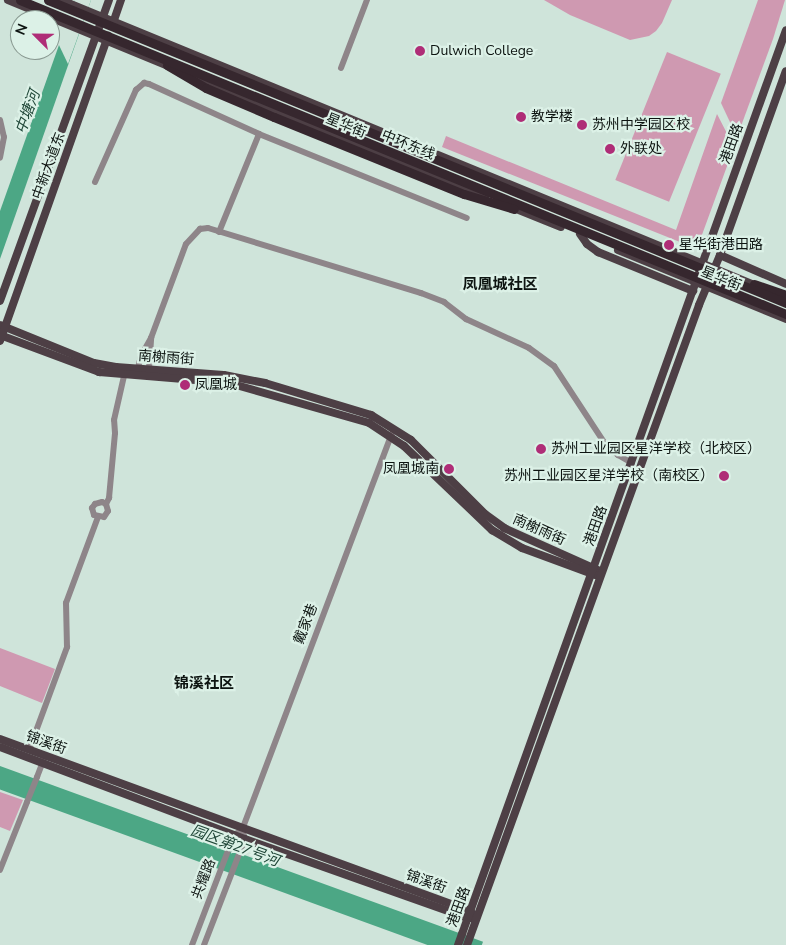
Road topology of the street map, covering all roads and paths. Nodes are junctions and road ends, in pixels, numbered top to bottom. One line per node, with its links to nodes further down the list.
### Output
1 (8, 0): 11 (main road, 星华街)
2 (20, 0): 21 (highway, 中环东线, bridge)
3 (48, 0): 35 (highway, 中环东线, bridge)
4 (61, 0): 8 (main road, 星华街)
5 (108, 0): 8 (main road, 中新大道东)
6 (121, 0): 9 (main road, 中新大道东)
7 (367, 0): 14 (street)
8 (102, 17): 9 (main road, 星华街); 11 (main road, 中新大道东)
9 (113, 21): 12 (main road, 中新大道东); 25 (main road, 星华街)
10 (786, 30): 25 (main road, 港田路)
11 (96, 36): 12 (main road, 星华街); 34 (main road, 中新大道东)
12 (106, 40): 13 (main road, 星华街); 38 (main road, 中新大道东)
13 (167, 65): 21 (highway, bridge); 23 (main road, 星华街)
14 (341, 68)
15 (786, 71): 24 (main road, 港田路)
16 (0, 120): 18 (street)
17 (259, 134): 19 (street); 20 (street); 22 (street)
18 (0, 158)
19 (95, 182)
20 (467, 218)
21 (561, 222): 33 (highway, 中环东线, bridge)
22 (219, 232): 40 (street); 46 (street)
23 (580, 234): 27 (main road, 星华街); 31 (main road)
24 (720, 255): 26 (main road, 港田路); 29 (main road)
25 (703, 263): 26 (main road, 星华街); 27 (main road, 港田路)
26 (714, 268): 28 (main road, 星华街); 30 (main road, 港田路)
27 (696, 282): 30 (main road, 星华街); 31 (main road, 港田路)
28 (754, 284): 32 (highway)
29 (786, 284)
30 (707, 286): 37 (main road, 星华街); 50 (main road, 港田路)
31 (693, 291): 46 (main road, 港田路)
32 (786, 296)
33 (749, 298): 36 (highway, 中环东线, bridge); 37 (highway, bridge)
34 (0, 301)
35 (786, 303)
36 (786, 314)
37 (786, 319)
38 (2, 326): 39 (main road, 中新大道东); 41 (main road, 南榭雨街)
39 (1, 337): 43 (main road, 南榭雨街)
40 (151, 338): 41 (street); 42 (street)
41 (138, 368): 42 (main road, 南榭雨街)
42 (149, 369): 44 (main road, 南榭雨街)
43 (124, 376): 45 (main road, 南榭雨街); 47 (street)
44 (394, 427): 45 (street, 戴家巷); 49 (main road, 南榭雨街)
45 (390, 436): 49 (main road, 南榭雨街); 55 (street, 戴家巷)
46 (632, 463): 49 (main road, 港田路)
47 (106, 504): 48 (street); 48 (street)
48 (98, 517): 53 (street)
49 (593, 571): 50 (main road, 南榭雨街); 59 (main road, 港田路)
50 (602, 575): 60 (main road, 港田路)
51 (0, 739): 53 (main road, 锦溪街)
52 (0, 747): 54 (main road, 锦溪街)
53 (28, 750): 54 (main road, 锦溪街)
54 (44, 760): 55 (main road, 锦溪街); 56 (main road, 锦溪街); 58 (street, bridge)
55 (242, 830): 56 (street); 57 (street); 59 (main road, 锦溪街)
56 (234, 835): 57 (main road, 锦溪街); 61 (street, 共耀路)
57 (245, 839): 59 (main road, 锦溪街); 62 (street, 共耀路)
58 (0, 870)
59 (469, 915): 60 (main road, 锦溪街); 63 (main road, 港田路, bridge)
60 (477, 918): 64 (main road, 港田路)
61 (192, 945)
62 (204, 945)
63 (458, 945)
64 (468, 945)

